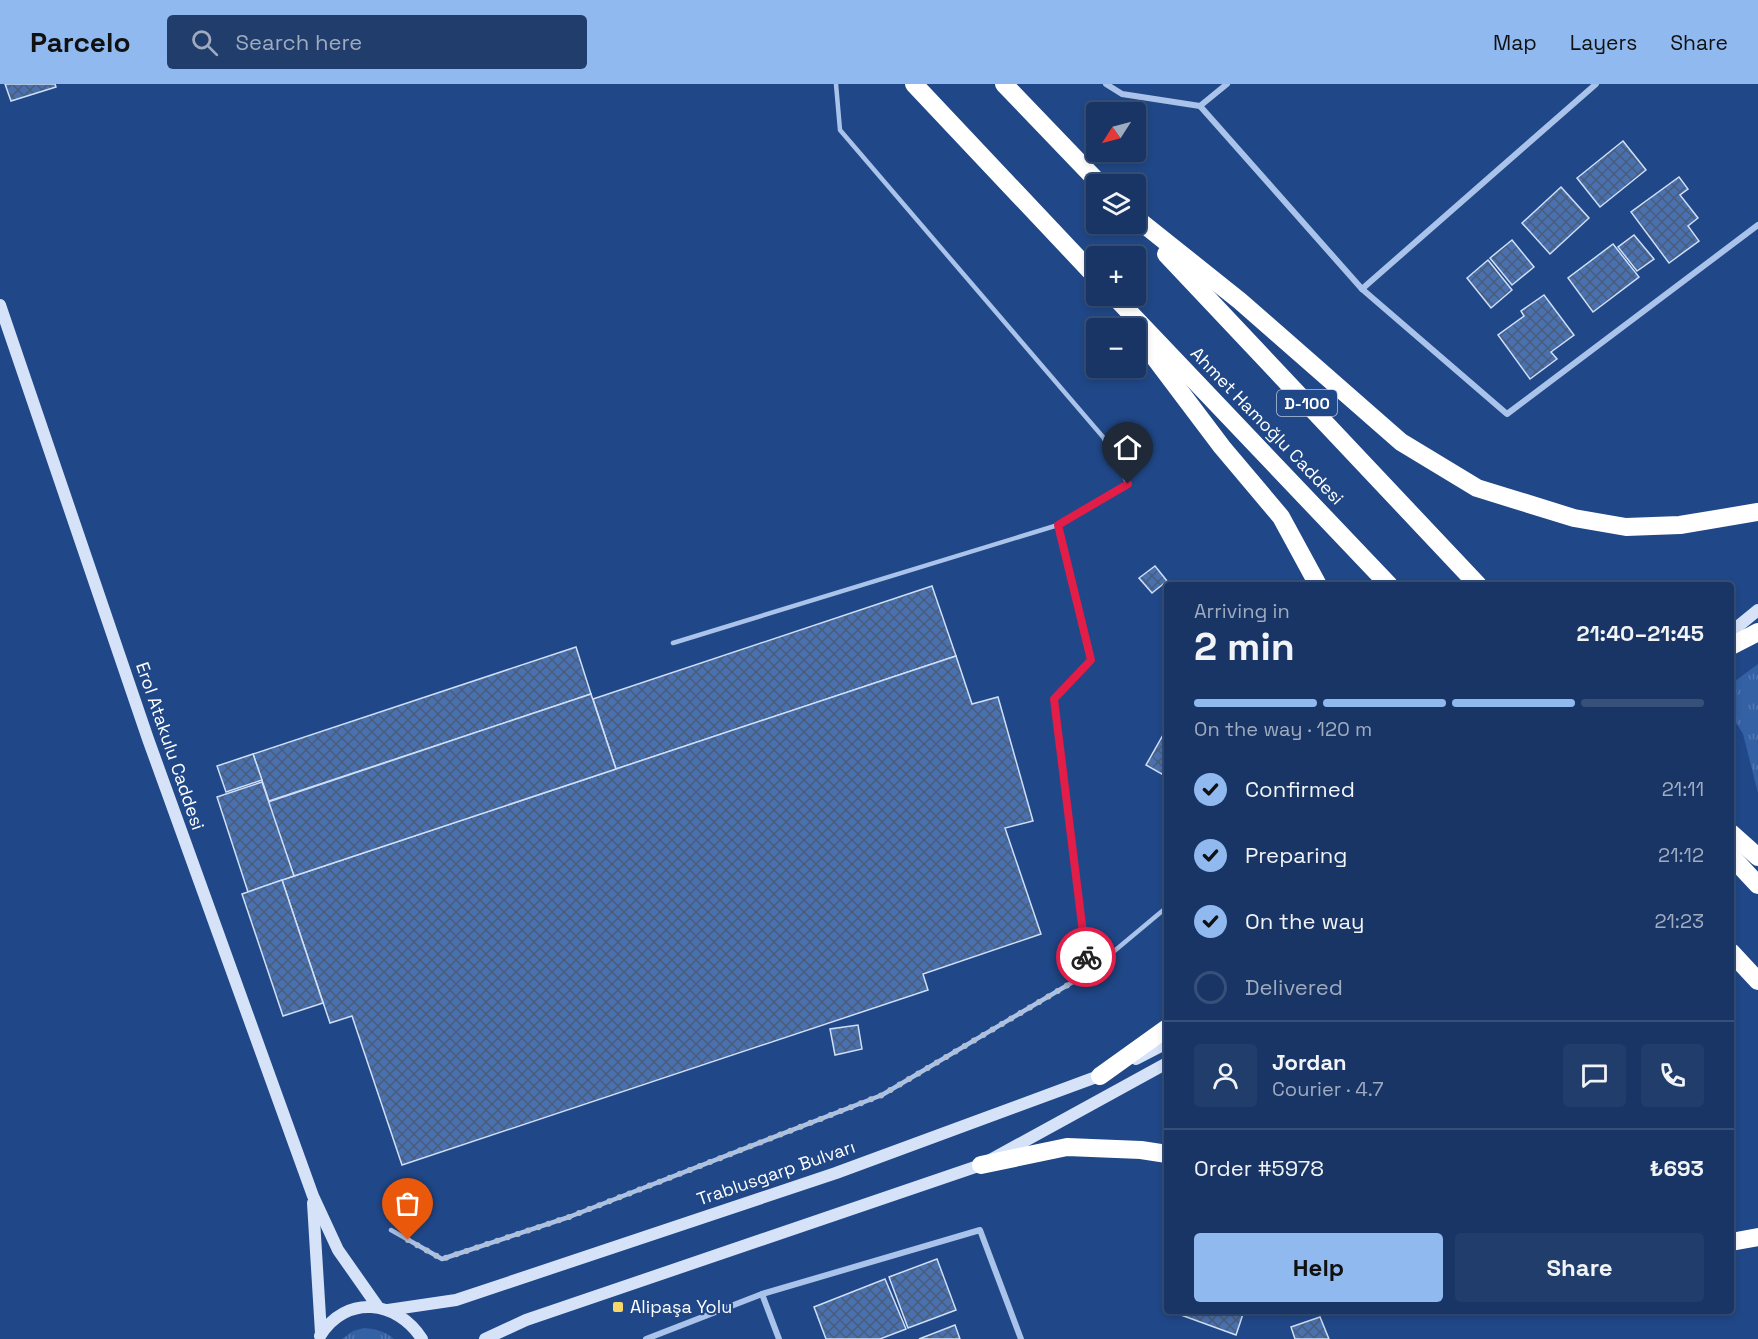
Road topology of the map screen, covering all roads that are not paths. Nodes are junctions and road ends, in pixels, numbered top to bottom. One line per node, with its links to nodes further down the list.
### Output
1 (836, 84): 20 (lane)
2 (914, 84): 12 (highway)
3 (1004, 84): 8 (highway)
4 (1106, 84): 7 (street)
5 (1227, 84): 7 (street)
6 (1596, 84): 13 (street)
7 (1200, 106): 13 (street)
8 (1090, 174)
9 (1758, 225): 13 (street)
10 (1146, 228): 19 (highway)
11 (1146, 231): 23 (highway, D-100)
12 (1086, 266)
13 (1362, 289)
14 (0, 305): 43 (main road, Erol Atakulu Caddesi)
15 (1115, 306): 17 (highway)
16 (1124, 306): 22 (highway, Ahmet Hamoğlu Caddesi)
17 (1124, 318)
18 (1146, 346): 21 (highway)
19 (1758, 512)
20 (1058, 525): 27 (lane); 35 (lane)
21 (1316, 582)
22 (1386, 582)
23 (1475, 582)
24 (1758, 610): 25 (main road)
25 (1734, 630)
26 (1758, 632): 28 (highway)
27 (673, 643)
28 (1734, 644)
29 (1734, 836): 30 (highway)
30 (1758, 857)
31 (1734, 859): 32 (highway)
32 (1758, 885)
33 (1164, 910): 35 (lane)
34 (1734, 954): 36 (highway)
35 (1088, 973): 44 (lane)
36 (1758, 981)
37 (1164, 1030): 40 (highway)
38 (1164, 1044): 40 (main road, Trablusgarp Bulvarı)
39 (1164, 1065): 42 (main road)
40 (1100, 1076): 48 (main road, Trablusgarp Bulvarı)
41 (1164, 1154): 42 (highway)
42 (981, 1166): 51 (main road)
43 (313, 1196): 48 (main road); 49 (main road)
44 (391, 1230)
45 (1758, 1237): 46 (highway)
46 (1734, 1241)
47 (762, 1294): 52 (street); 53 (street); 54 (street)
48 (383, 1309): 49 (main road, Trablusgarp Bulvarı); 50 (main road)
49 (320, 1336)
50 (422, 1339)
51 (485, 1339)
52 (646, 1339)
53 (779, 1339)
54 (1021, 1339)

